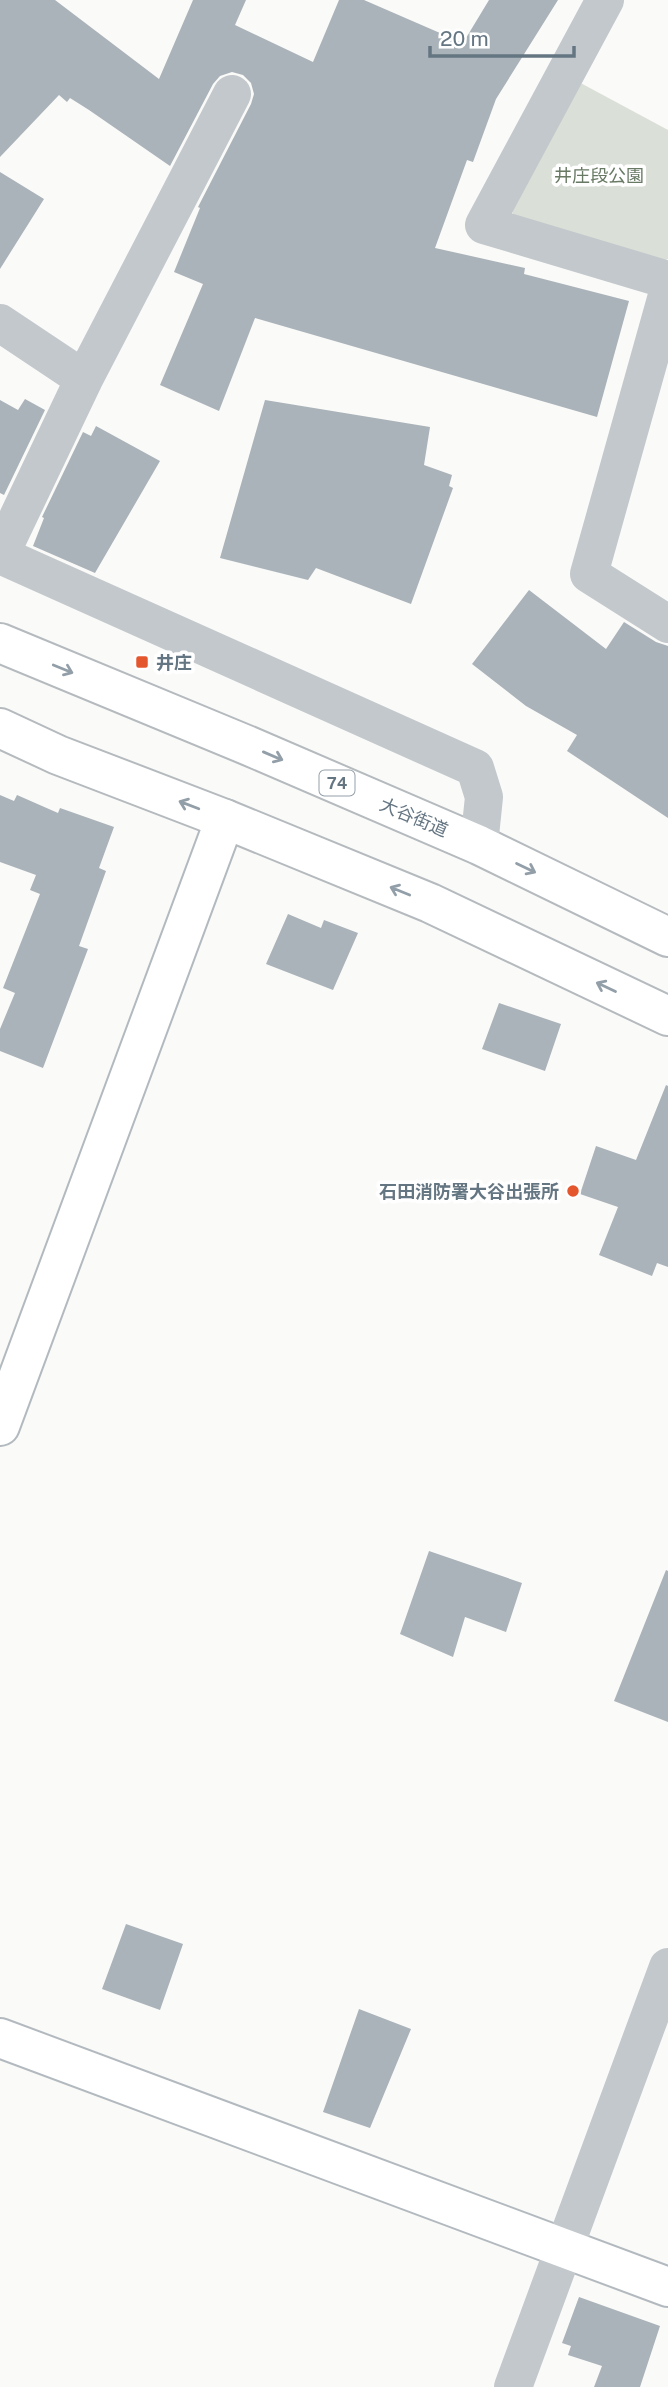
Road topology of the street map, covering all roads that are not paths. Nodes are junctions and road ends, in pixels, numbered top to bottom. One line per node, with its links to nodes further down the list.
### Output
1 (605, 0): 3 (street)
2 (232, 94): 6 (street)
3 (668, 280)
4 (668, 292): 8 (street)
5 (0, 323): 6 (street)
6 (84, 379): 7 (street)
7 (0, 555): 12 (street)
8 (668, 624)
9 (0, 643): 12 (main road, 大谷街道 / 74, one-way to 12)
10 (0, 728): 11 (main road, one-way to 10)
11 (225, 819): 14 (main road, one-way to 11); 15 (main road)
12 (479, 845): 13 (main road, 大谷街道 / 74, one-way to 13)
13 (668, 937)
14 (668, 1016)
15 (0, 1426)
16 (668, 1967): 18 (street)
17 (0, 2038): 18 (main road)
18 (565, 2248): 19 (main road); 20 (street)
19 (668, 2287)
20 (513, 2387)

